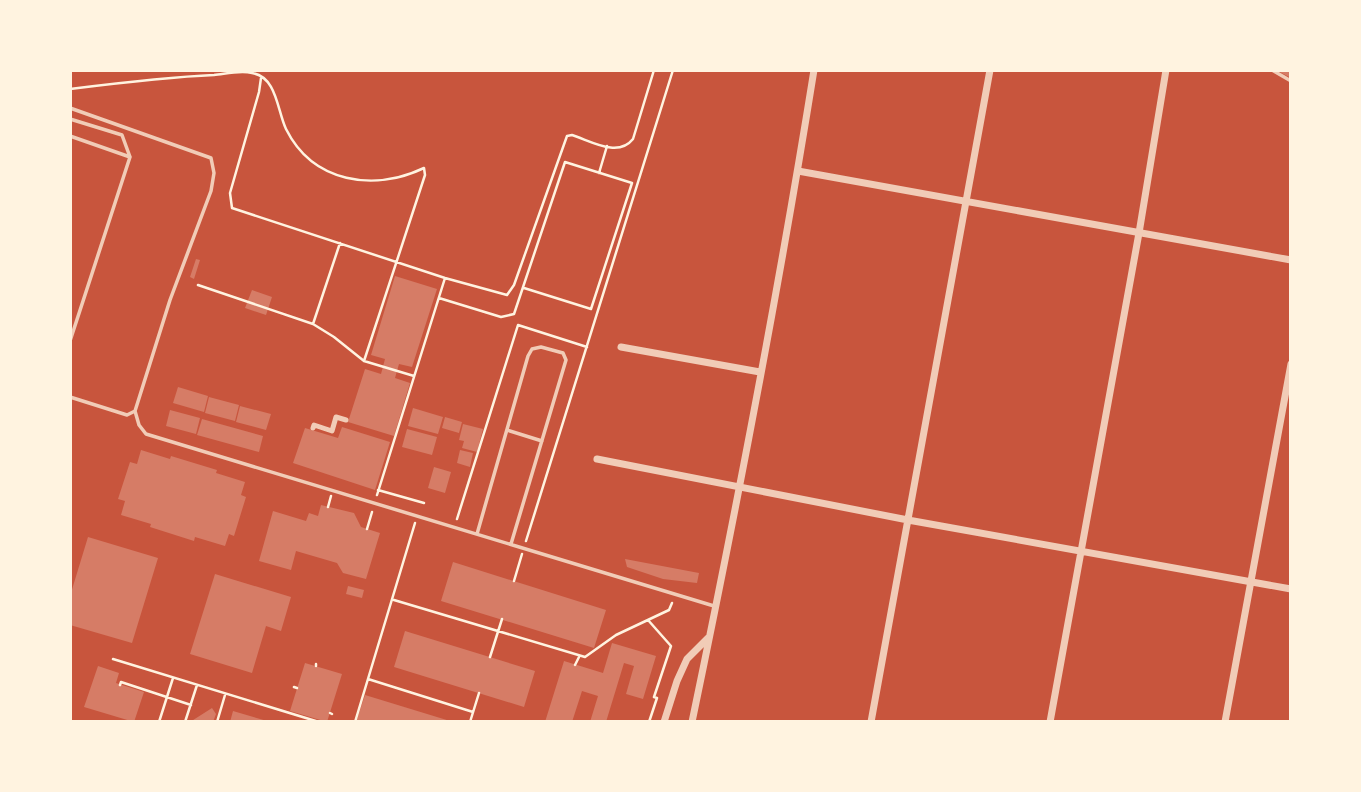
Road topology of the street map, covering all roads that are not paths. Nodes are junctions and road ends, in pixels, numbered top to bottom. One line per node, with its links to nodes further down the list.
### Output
1 (814, 70): 10 (street)
2 (990, 70): 11 (street)
3 (1166, 70): 12 (street)
4 (1272, 70): 5 (lane)
5 (1291, 81)
6 (70, 107): 19 (lane)
7 (70, 119): 9 (lane)
8 (70, 136): 9 (lane)
9 (130, 157): 14 (lane)
10 (798, 171): 11 (street); 17 (street)
11 (968, 201): 12 (street); 26 (street)
12 (1139, 233): 13 (street); 29 (street)
13 (1291, 260)
14 (70, 341)
15 (621, 347): 17 (street)
16 (1291, 364): 30 (street)
17 (760, 372): 25 (street)
18 (70, 397): 19 (lane)
19 (135, 411): 27 (lane)
20 (346, 420): 21 (street)
21 (313, 428)
22 (507, 430): 23 (lane); 23 (lane); 27 (lane)
23 (542, 441): 28 (lane)
24 (597, 459): 25 (street)
25 (739, 489): 26 (street); 32 (street)
26 (908, 520): 29 (street); 36 (street)
27 (477, 534): 28 (lane)
28 (511, 544): 32 (lane)
29 (1082, 551): 30 (street); 37 (street)
30 (1252, 581): 31 (street); 38 (street)
31 (1291, 589)
32 (714, 606): 33 (street)
33 (708, 638): 34 (street); 35 (street)
34 (664, 722)
35 (692, 722)
36 (872, 722)
37 (1050, 722)
38 (1225, 722)

